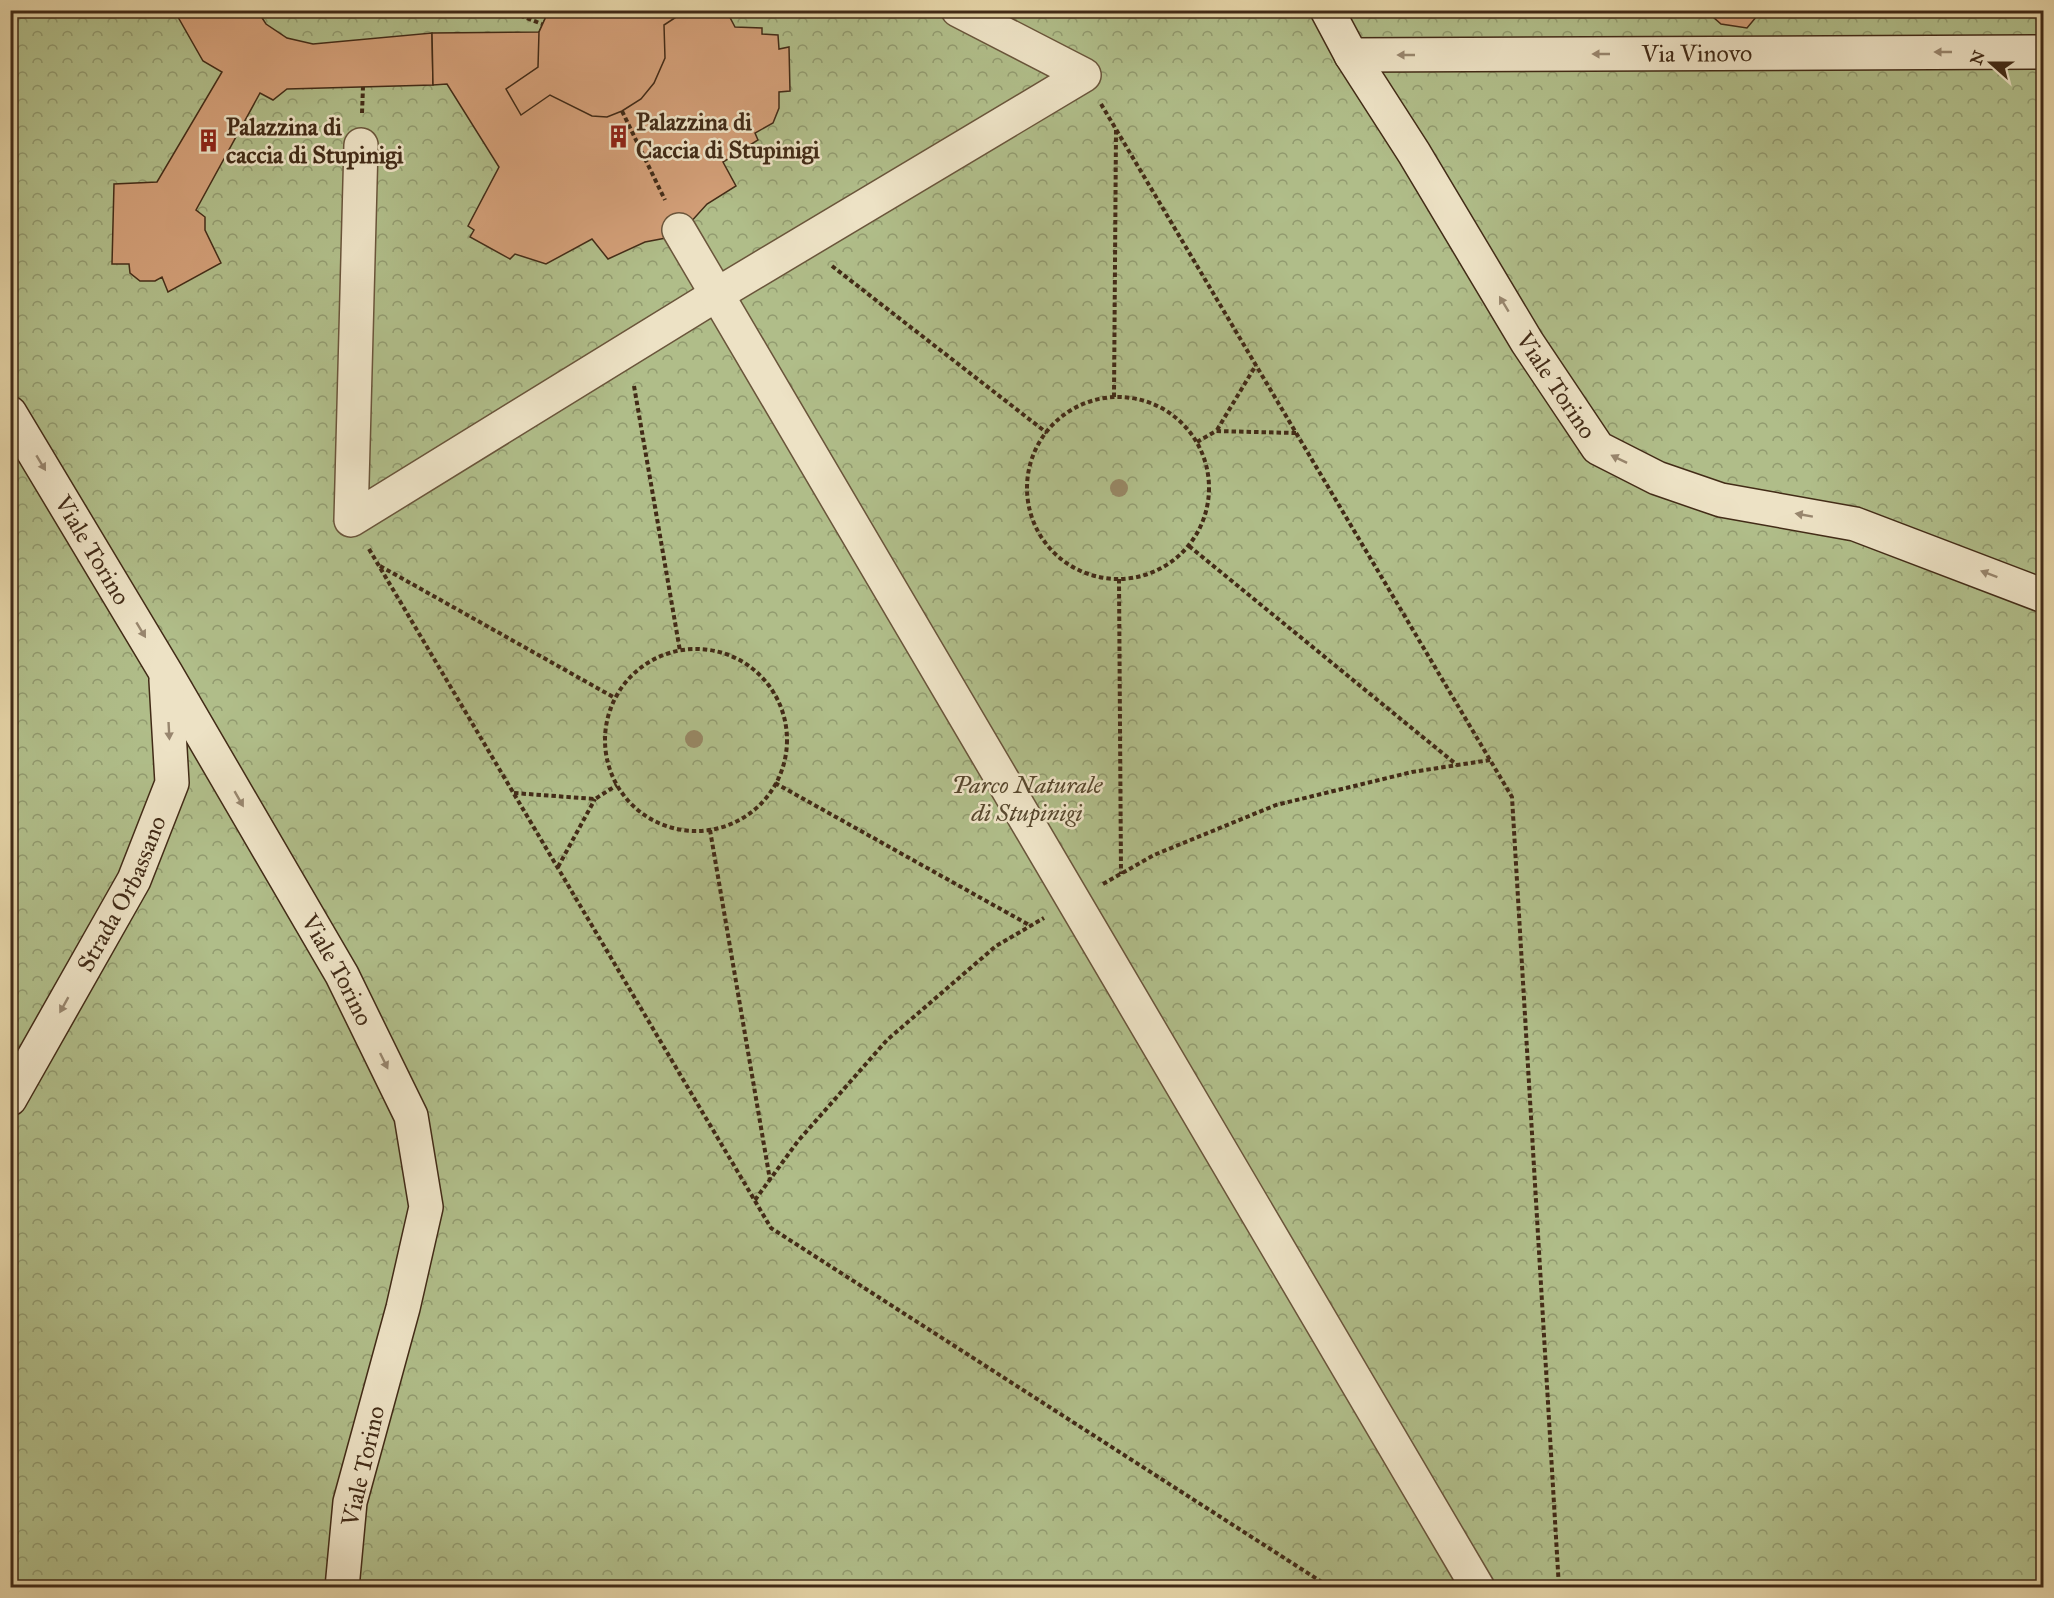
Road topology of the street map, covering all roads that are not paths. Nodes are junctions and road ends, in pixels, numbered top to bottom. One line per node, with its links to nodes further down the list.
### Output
1 (958, 10): 7 (main road)
2 (1327, 10): 4 (main road, Viale Torino)
3 (2043, 52): 4 (main road, Via Vinovo, one-way to 4)
4 (1351, 55): 9 (main road, Viale Torino, one-way to 4)
5 (361, 145): 7 (main road)
6 (679, 230): 7 (main road)
7 (716, 295): 13 (main road)
8 (10, 413): 10 (main road, Viale Torino, one-way to 10)
9 (2043, 596)
10 (166, 673): 11 (main road, Strada Orbassano, one-way to 11); 12 (main road, Viale Torino, one-way to 12)
11 (10, 1099)
12 (342, 1587)
13 (1478, 1587)

